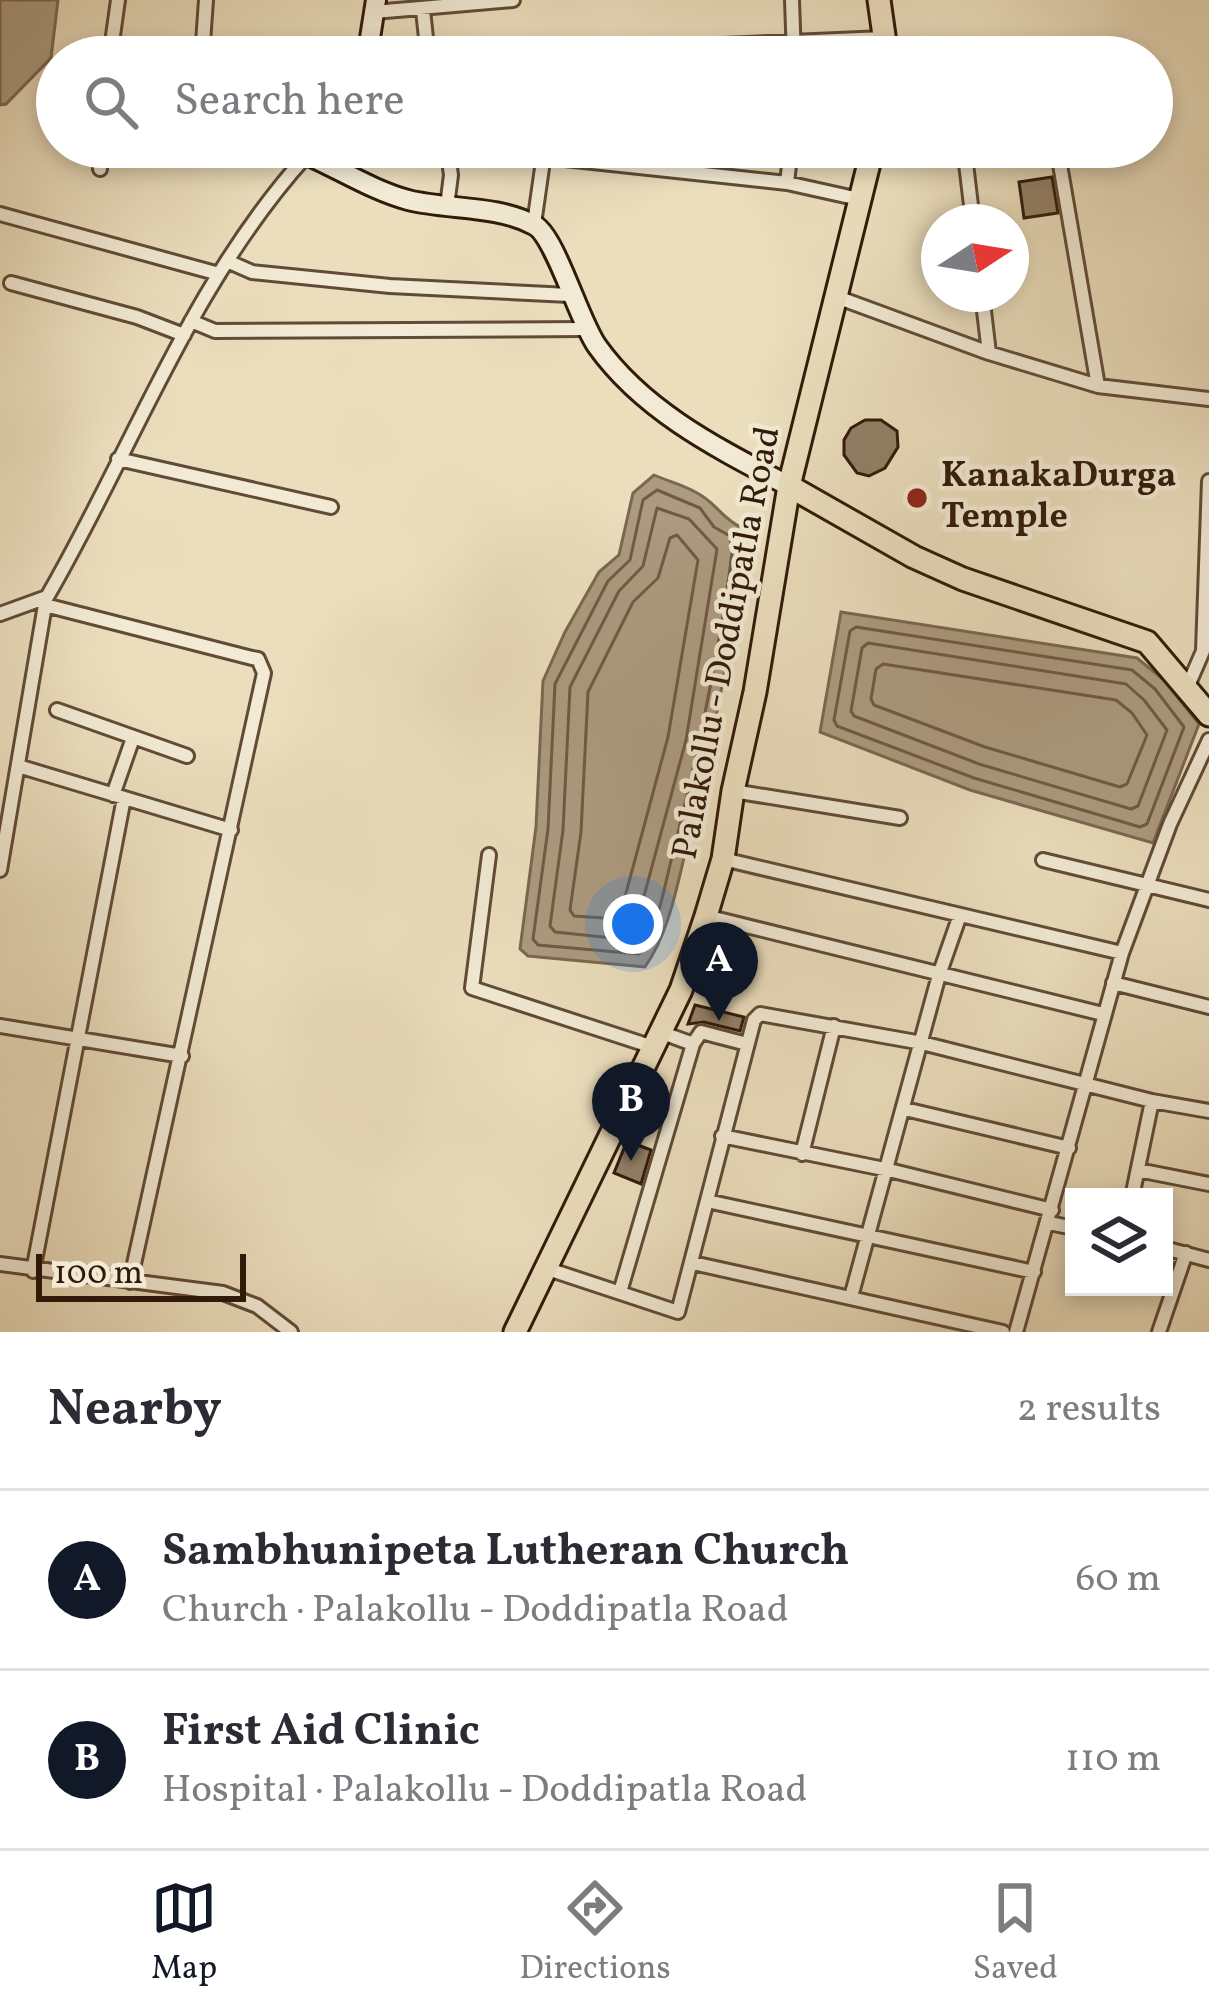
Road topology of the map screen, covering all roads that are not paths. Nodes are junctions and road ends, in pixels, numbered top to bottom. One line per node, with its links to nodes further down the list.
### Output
1 (118, 0): 8 (street)
2 (206, 0): 9 (street)
3 (513, 0): 7 (street)
4 (792, 0): 12 (street)
5 (879, 0): 13 (main road)
6 (375, 6): 7 (street); 10 (street)
7 (423, 10): 11 (street)
8 (113, 36)
9 (203, 36)
10 (370, 36)
11 (426, 36)
12 (794, 36)
13 (884, 36)
14 (295, 168): 29 (street)
15 (343, 168): 26 (street)
16 (450, 168): 26 (street)
17 (543, 168): 28 (street)
18 (670, 168): 23 (street)
19 (789, 168): 23 (street)
20 (868, 168): 24 (main road, Palakollu - Doddipatla Road)
21 (967, 168): 25 (street)
22 (1061, 168): 37 (street)
23 (787, 183): 24 (street)
24 (859, 199): 32 (main road, Palakollu - Doddipatla Road)
25 (971, 204)
26 (447, 206): 28 (street)
27 (0, 214): 29 (street)
28 (534, 224): 31 (street)
29 (223, 267): 31 (street); 34 (street)
30 (11, 283): 34 (street)
31 (569, 295): 35 (street)
32 (834, 296): 36 (street); 41 (main road, Palakollu - Doddipatla Road)
33 (984, 312): 36 (street)
34 (187, 328): 35 (street); 39 (street)
35 (588, 329): 41 (street)
36 (989, 353): 37 (street)
37 (1098, 386): 38 (street)
38 (1209, 399)
39 (118, 459): 43 (street); 44 (street)
40 (1209, 481): 42 (street)
41 (789, 486): 46 (main road); 53 (main road, Palakollu - Doddipatla Road)
42 (1209, 493): 46 (street)
43 (331, 507)
44 (46, 601): 45 (street); 52 (street); 57 (street)
45 (0, 614)
46 (1187, 688): 48 (main road)
47 (57, 710): 49 (street)
48 (1209, 715)
49 (133, 738): 51 (street); 54 (street)
50 (1209, 740): 62 (street)
51 (188, 756)
52 (18, 766): 54 (street); 55 (street)
53 (733, 791): 56 (street); 59 (main road, Palakollu - Doddipatla Road)
54 (119, 796): 57 (street); 73 (street)
55 (6, 803): 61 (street)
56 (900, 818)
57 (231, 830): 78 (street)
58 (489, 855): 74 (street)
59 (723, 860): 64 (street); 65 (main road, Palakollu - Doddipatla Road)
60 (1043, 860): 62 (street)
61 (0, 870)
62 (1145, 886): 63 (street); 66 (street)
63 (1209, 900)
64 (960, 915): 66 (street); 67 (street)
65 (706, 916): 67 (street); 74 (main road, Palakollu - Doddipatla Road)
66 (1122, 953): 68 (street)
67 (939, 975): 70 (street); 75 (street)
68 (1113, 983): 69 (street); 70 (street)
69 (1209, 1007)
70 (1103, 1013): 79 (street)
71 (0, 1026): 73 (street)
72 (834, 1026): 75 (street); 77 (street); 85 (street)
73 (75, 1037): 78 (street); 100 (street)
74 (657, 1040): 76 (street); 99 (main road, Palakollu - Doddipatla Road)
75 (922, 1043): 79 (street); 81 (street)
76 (694, 1044): 77 (street); 103 (street)
77 (747, 1044): 83 (street)
78 (182, 1056): 102 (street)
79 (1085, 1084): 80 (street); 84 (street)
80 (1152, 1101): 82 (street); 87 (street)
81 (905, 1109): 84 (street); 86 (street)
82 (1209, 1111)
83 (722, 1136): 85 (street); 90 (street)
84 (1070, 1148): 91 (street)
85 (802, 1154): 86 (street)
86 (889, 1170): 91 (street); 93 (street)
87 (1138, 1170): 88 (street); 89 (street)
88 (1209, 1184)
89 (1134, 1188)
90 (707, 1201): 93 (street); 97 (street)
91 (1051, 1217): 92 (street); 101 (street)
92 (1065, 1224)
93 (868, 1234): 101 (street); 104 (street)
94 (1173, 1249): 95 (street)
95 (1186, 1253): 96 (street); 109 (street)
96 (1209, 1260)
97 (693, 1263): 103 (street); 104 (street)
98 (0, 1264): 100 (street)
99 (543, 1268): 103 (street); 106 (main road, Palakollu - Doddipatla Road)
100 (33, 1270): 102 (street)
101 (1034, 1272): 108 (street)
102 (130, 1282): 105 (street)
103 (620, 1292)
104 (851, 1297): 107 (street)
105 (291, 1332)
106 (515, 1332)
107 (1003, 1332)
108 (1016, 1332)
109 (1159, 1332)

